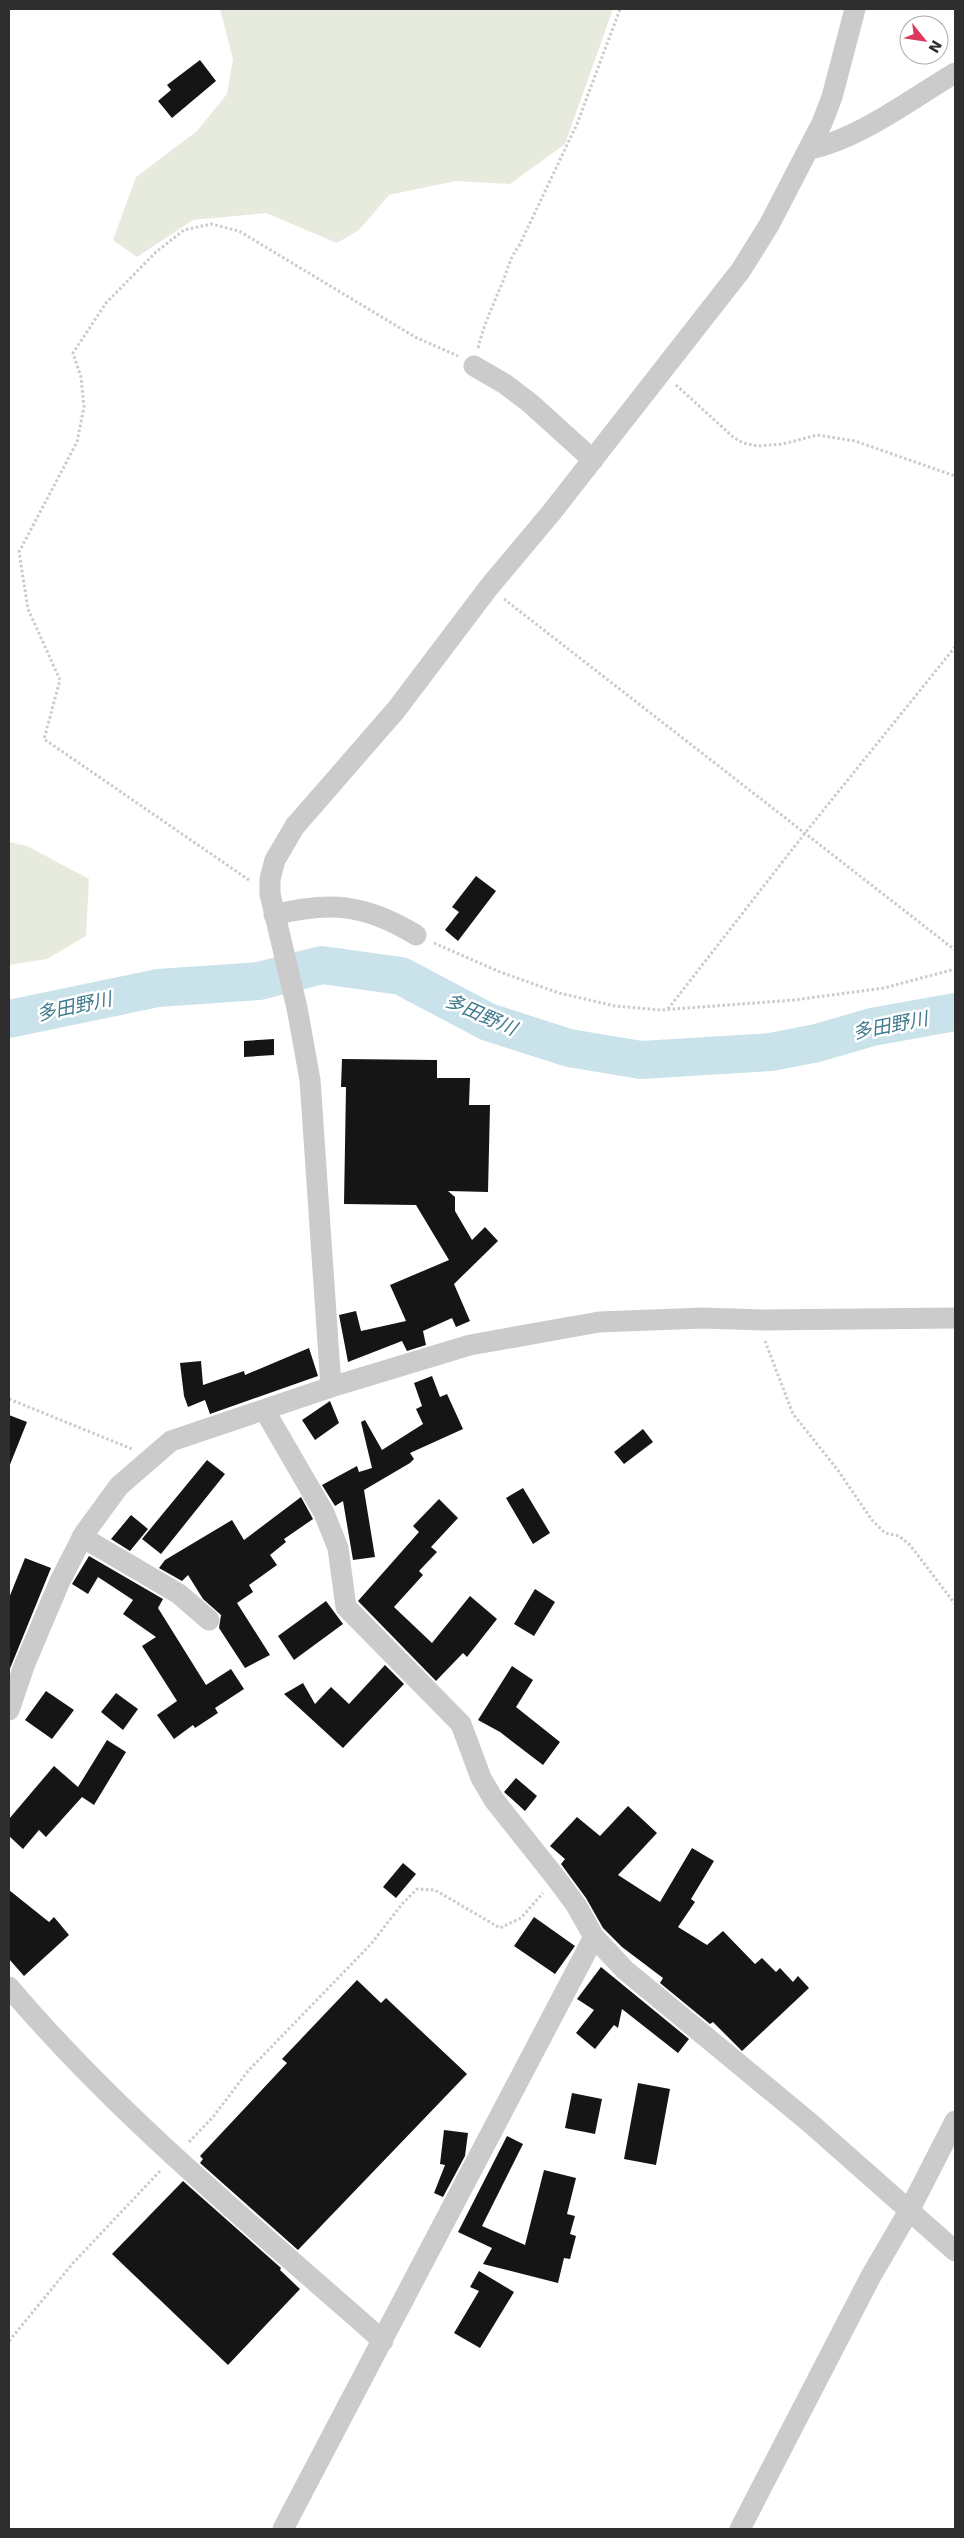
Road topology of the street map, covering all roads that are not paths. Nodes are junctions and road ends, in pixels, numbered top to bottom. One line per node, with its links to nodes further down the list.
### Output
1 (855, 9): 3 (street)
2 (955, 74): 3 (street)
3 (809, 149): 5 (street)
4 (474, 366): 5 (street)
5 (593, 460): 6 (street)
6 (273, 912): 7 (street); 9 (street)
7 (416, 935)
8 (955, 1318): 9 (street)
9 (331, 1387): 10 (street)
10 (266, 1411): 11 (street); 14 (street)
11 (82, 1537): 12 (street); 13 (street)
12 (209, 1620)
13 (9, 1710)
14 (594, 1938): 17 (street); 19 (street)
15 (9, 1987): 19 (street)
16 (955, 2120): 17 (street)
17 (910, 2209): 18 (street); 21 (street)
18 (955, 2252)
19 (382, 2341): 20 (street)
20 (282, 2529)
21 (740, 2529)

